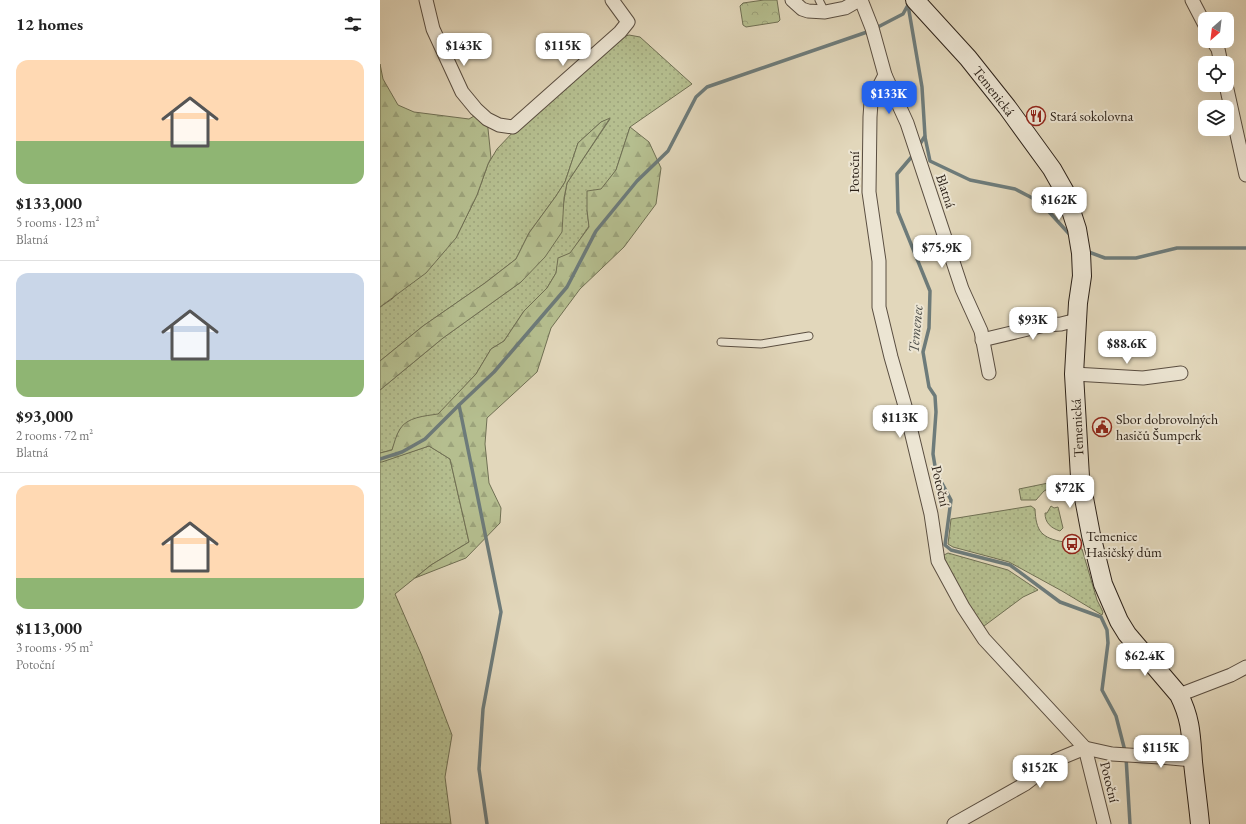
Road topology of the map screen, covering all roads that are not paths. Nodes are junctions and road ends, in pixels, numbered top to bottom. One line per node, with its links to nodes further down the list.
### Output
1 (426, 0): 2 (street)
2 (612, 0)
3 (792, 0): 7 (street)
4 (860, 0): 7 (street); 9 (street)
5 (1192, 0): 8 (street)
6 (918, 1): 12 (street, Temenická)
7 (822, 6)
8 (1198, 12)
9 (885, 76): 14 (street, Blatná); 21 (street, Potoční)
10 (1228, 92): 11 (street)
11 (1246, 175)
12 (1077, 320): 14 (street); 18 (street, Temenická)
13 (809, 336): 15 (lane)
14 (982, 340): 16 (street, Blatná)
15 (720, 342)
16 (989, 373)
17 (1180, 373): 18 (street)
18 (1074, 374): 20 (street, Temenická)
19 (1246, 667): 20 (street)
20 (1179, 695): 22 (street, Temenická)
21 (1085, 748): 22 (street, Potoční); 23 (street, Potoční); 24 (street, Potoční)
22 (1193, 760): 25 (street, Temenická)
23 (954, 824)
24 (1104, 824)
25 (1200, 824)

